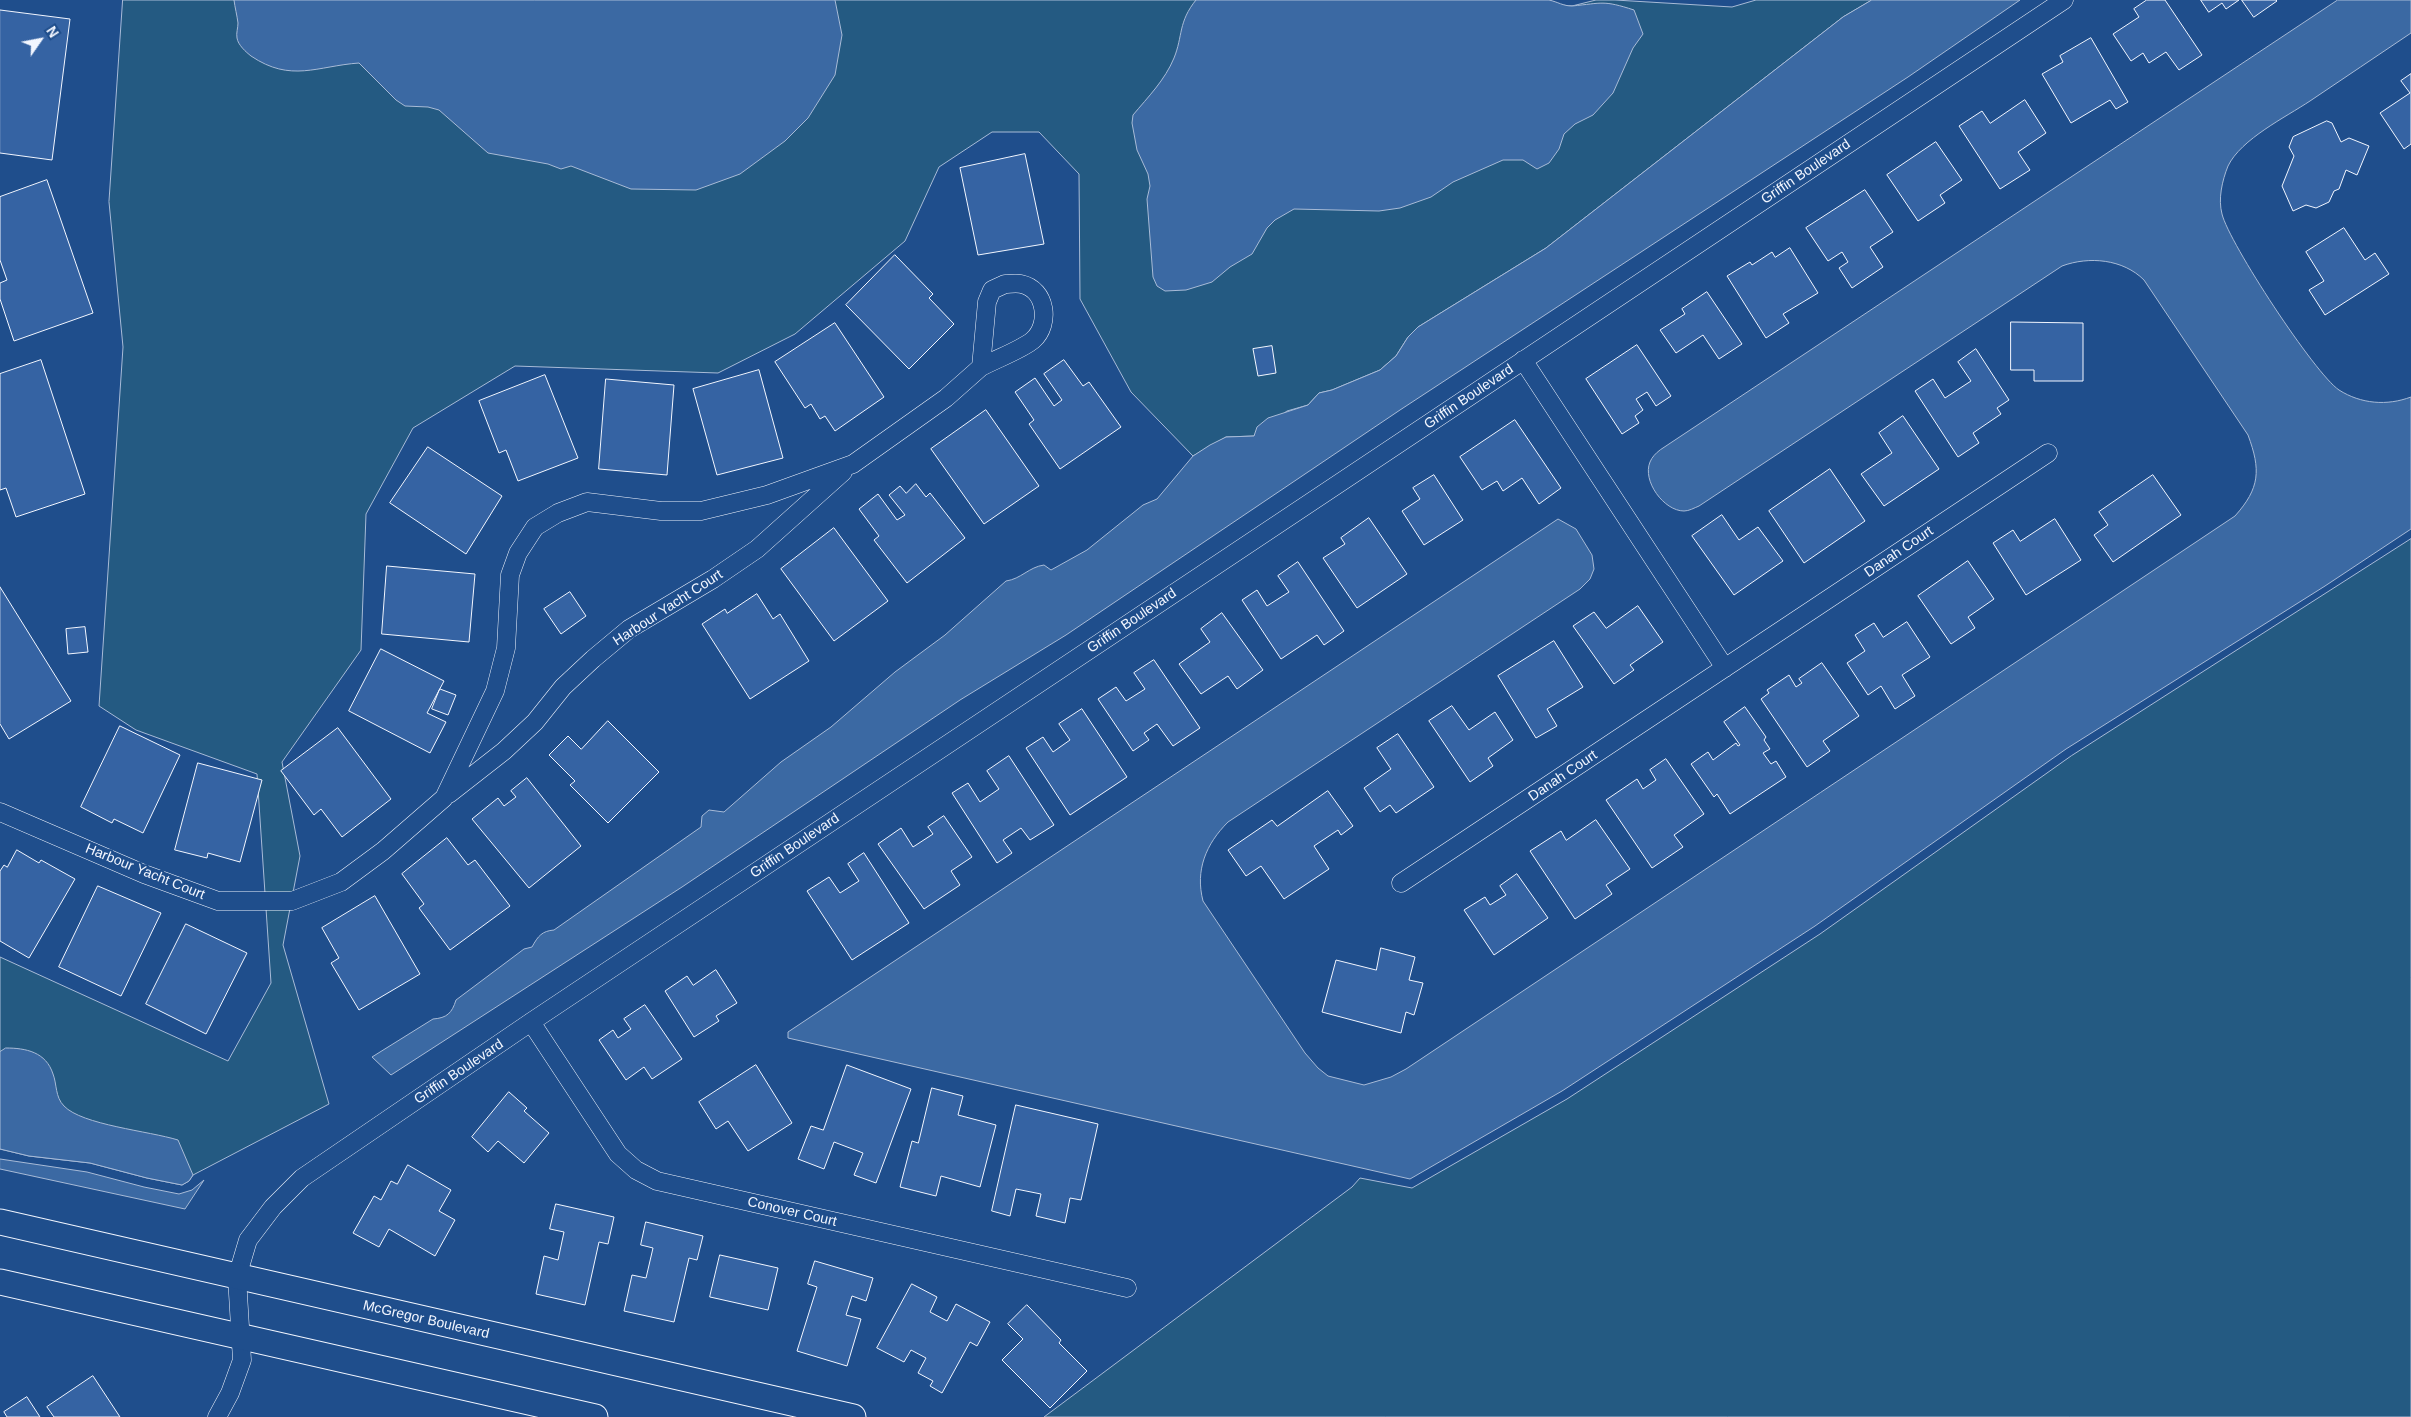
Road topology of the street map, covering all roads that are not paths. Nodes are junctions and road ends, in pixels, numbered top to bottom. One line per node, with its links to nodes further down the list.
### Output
1 (2064, 0): 2 (street, Griffin Boulevard)
2 (1523, 360): 6 (street); 10 (street, Griffin Boulevard)
3 (981, 368): 3 (street, Harbour Yacht Court); 5 (street, Harbour Yacht Court)
4 (2048, 454): 6 (street, Danah Court)
5 (853, 464): 7 (street, Harbour Yacht Court); 7 (street, Harbour Yacht Court)
6 (1724, 668): 9 (street, Danah Court)
7 (444, 798): 8 (street, Harbour Yacht Court)
8 (0, 812)
9 (1401, 883)
10 (531, 1022): 12 (street, Griffin Boulevard); 14 (street, Conover Court)
11 (0, 1222): 12 (main road, McGregor Boulevard)
12 (237, 1276): 15 (street, Griffin Boulevard); 18 (main road, McGregor Boulevard)
13 (0, 1282): 15 (main road)
14 (1127, 1288)
15 (240, 1336): 16 (main road); 17 (street, Griffin Boulevard)
16 (584, 1416)
17 (217, 1417)
18 (853, 1417)

